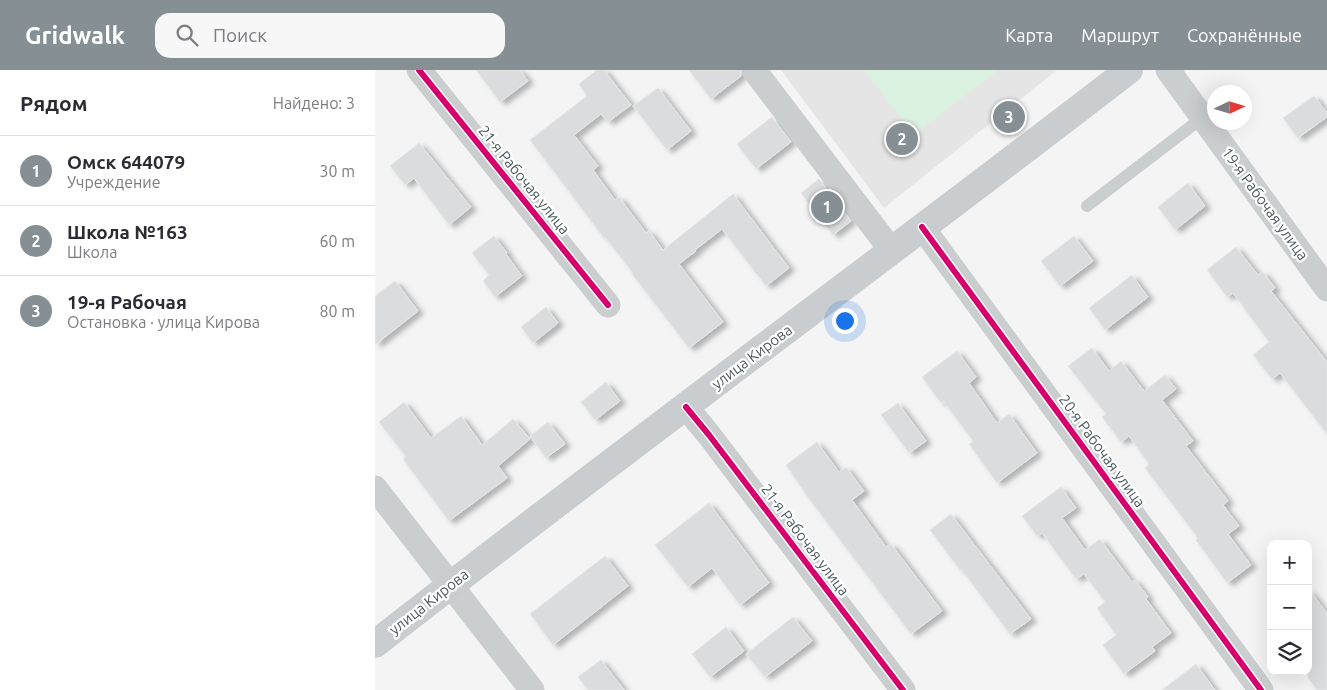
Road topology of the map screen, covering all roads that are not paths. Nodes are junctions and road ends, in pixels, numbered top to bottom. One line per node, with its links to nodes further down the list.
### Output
1 (419, 70): 10 (street, 21-я Рабочая улица)
2 (753, 70): 8 (street)
3 (1129, 70): 7 (main road, улица Кирова)
4 (1168, 70): 5 (street, 19-я Рабочая улица)
5 (1202, 118): 6 (lane); 9 (street, 19-я Рабочая улица)
6 (1087, 206)
7 (922, 227): 8 (main road, улица Кирова); 17 (street, 20-я Рабочая улица)
8 (892, 251): 11 (main road, улица Кирова)
9 (1327, 289)
10 (608, 305)
11 (685, 407): 13 (main road, улица Кирова); 16 (street, 21-я Рабочая улица)
12 (375, 488): 13 (street)
13 (450, 585): 14 (main road, улица Кирова); 15 (street)
14 (375, 644)
15 (532, 690)
16 (903, 690)
17 (1261, 690)

